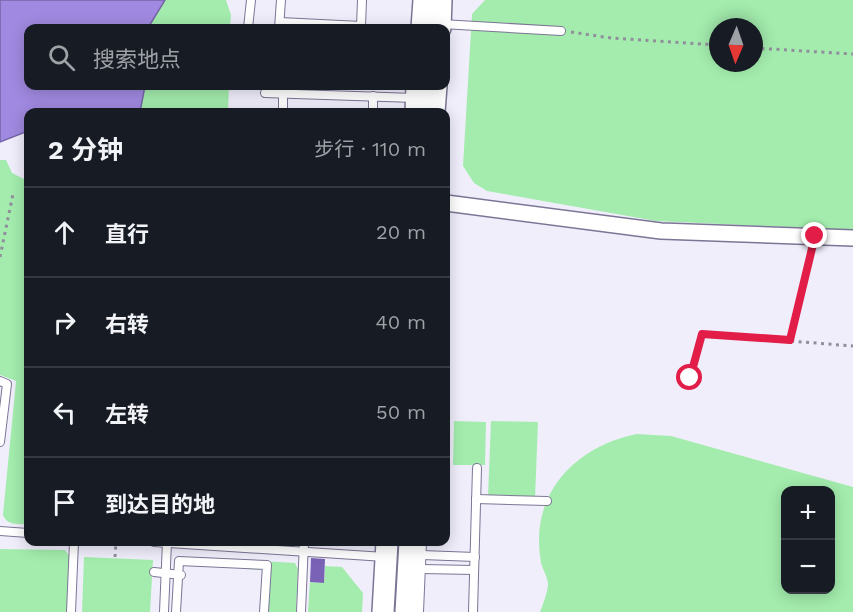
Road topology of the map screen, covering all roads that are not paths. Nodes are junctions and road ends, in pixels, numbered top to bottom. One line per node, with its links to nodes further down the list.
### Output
1 (250, 0): 6 (lane)
2 (281, 0): 7 (lane)
3 (362, 0): 8 (lane)
4 (424, 0): 9 (main road)
5 (441, 0): 10 (main road)
6 (248, 24)
7 (280, 24)
8 (361, 24)
9 (433, 24)
10 (435, 24)
11 (450, 28): 12 (lane)
12 (561, 31)
13 (278, 91): 14 (lane); 15 (lane); 17 (lane)
14 (265, 93)
15 (373, 96): 16 (lane); 18 (lane)
16 (426, 99)
17 (282, 108)
18 (373, 108)
19 (450, 204): 20 (street)
20 (853, 238)
21 (0, 381): 22 (lane)
22 (0, 442)
23 (477, 468): 24 (lane)
24 (476, 499): 25 (lane); 35 (lane)
25 (547, 501)
26 (0, 531): 27 (lane)
27 (24, 533)
28 (74, 546): 41 (lane)
29 (167, 546): 39 (lane)
30 (227, 546): 34 (lane)
31 (304, 546): 34 (lane)
32 (416, 548): 35 (lane); 36 (lane); 47 (main road)
33 (387, 549): 34 (lane); 46 (main road)
34 (303, 551): 45 (lane)
35 (475, 557): 37 (lane)
36 (421, 569): 37 (lane); 48 (lane)
37 (474, 570): 49 (lane)
38 (154, 572): 39 (lane)
39 (165, 573): 40 (lane); 42 (lane)
40 (178, 573): 43 (lane); 44 (lane)
41 (71, 612)
42 (164, 612)
43 (178, 612)
44 (264, 612)
45 (301, 612)
46 (383, 612)
47 (406, 612)
48 (419, 612)
49 (473, 612)

